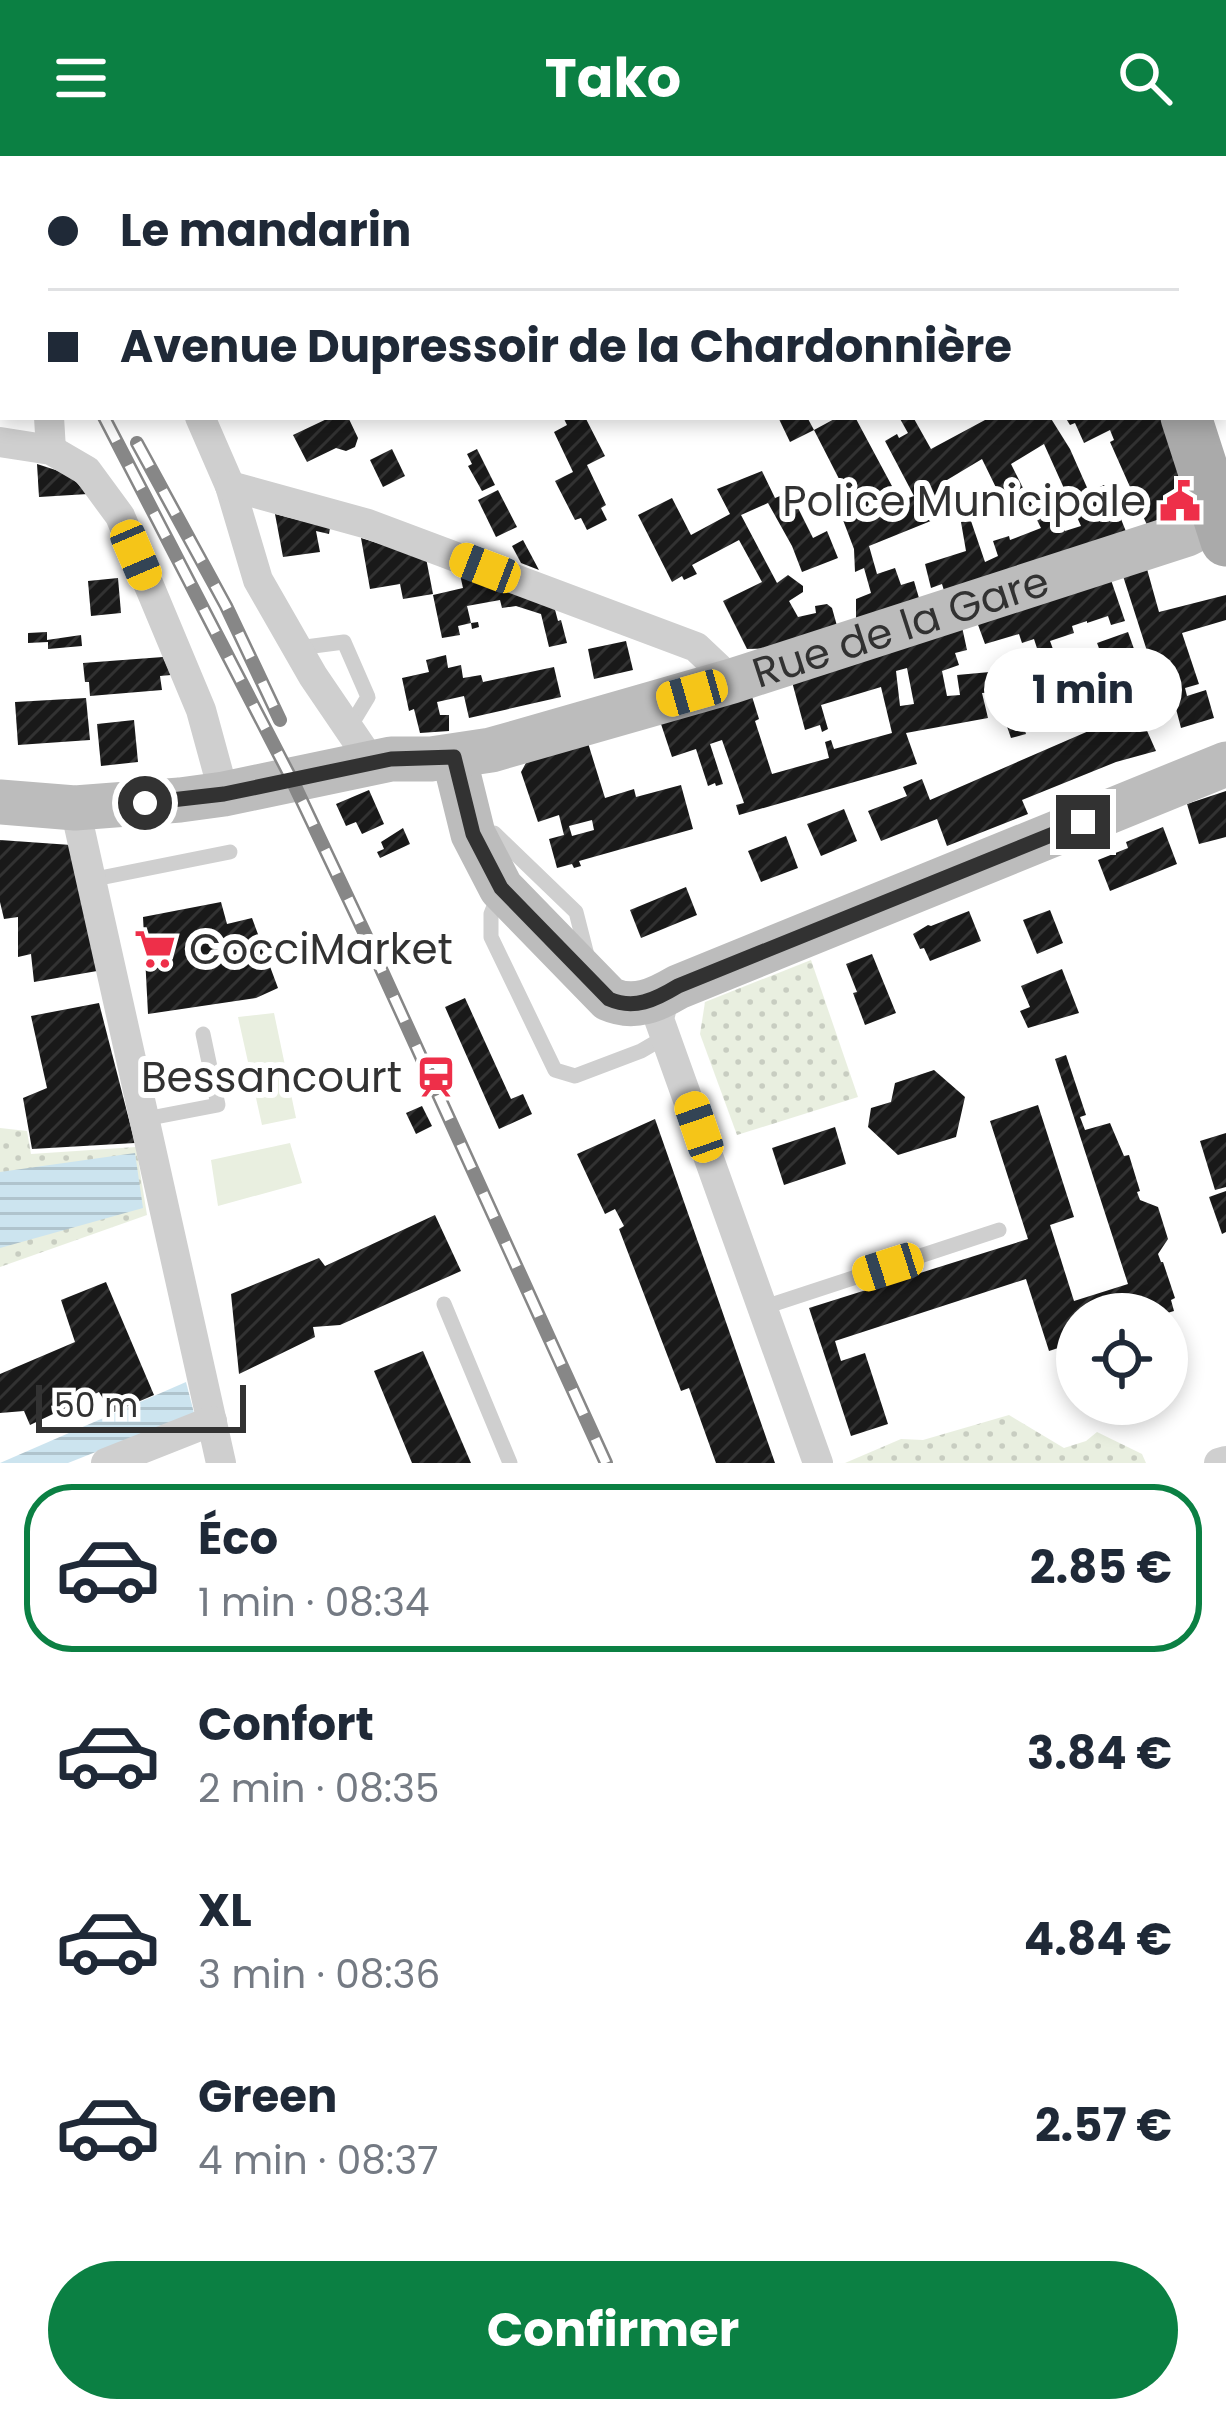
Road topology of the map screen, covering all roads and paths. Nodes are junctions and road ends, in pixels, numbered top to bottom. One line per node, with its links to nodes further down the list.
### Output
1 (49, 420): 5 (street)
2 (201, 420): 6 (street)
3 (1187, 420): 7 (main road)
4 (0, 442): 5 (street)
5 (51, 450): 13 (street)
6 (230, 486): 8 (street); 9 (street)
7 (1224, 525): 9 (main road, Rue de la Gare)
8 (298, 649): 10 (street); 10 (lane)
9 (732, 682): 11 (main road, Rue de la Gare)
10 (358, 748): 11 (main road, Rue de la Gare); 13 (main road, Rue de la Gare)
11 (454, 757): 16 (main road)
12 (1226, 764): 21 (main road)
13 (224, 794): 15 (main road, Rue de la Gare)
14 (0, 802): 15 (main road, Rue de la Gare)
15 (75, 808): 18 (street)
16 (473, 834): 19 (main road); 20 (lane)
17 (230, 852): 18 (lane)
18 (90, 880): 23 (street)
19 (501, 888): 20 (main road); 21 (lane)
20 (587, 977): 21 (main road)
21 (665, 1016): 26 (street)
22 (203, 1034): 23 (lane)
23 (145, 1119): 27 (street)
24 (999, 1230): 26 (lane)
25 (444, 1304): 30 (lane)
26 (762, 1308): 31 (street)
27 (212, 1421): 28 (street); 29 (street)
28 (106, 1463)
29 (220, 1463)
30 (510, 1463)
31 (818, 1463)

